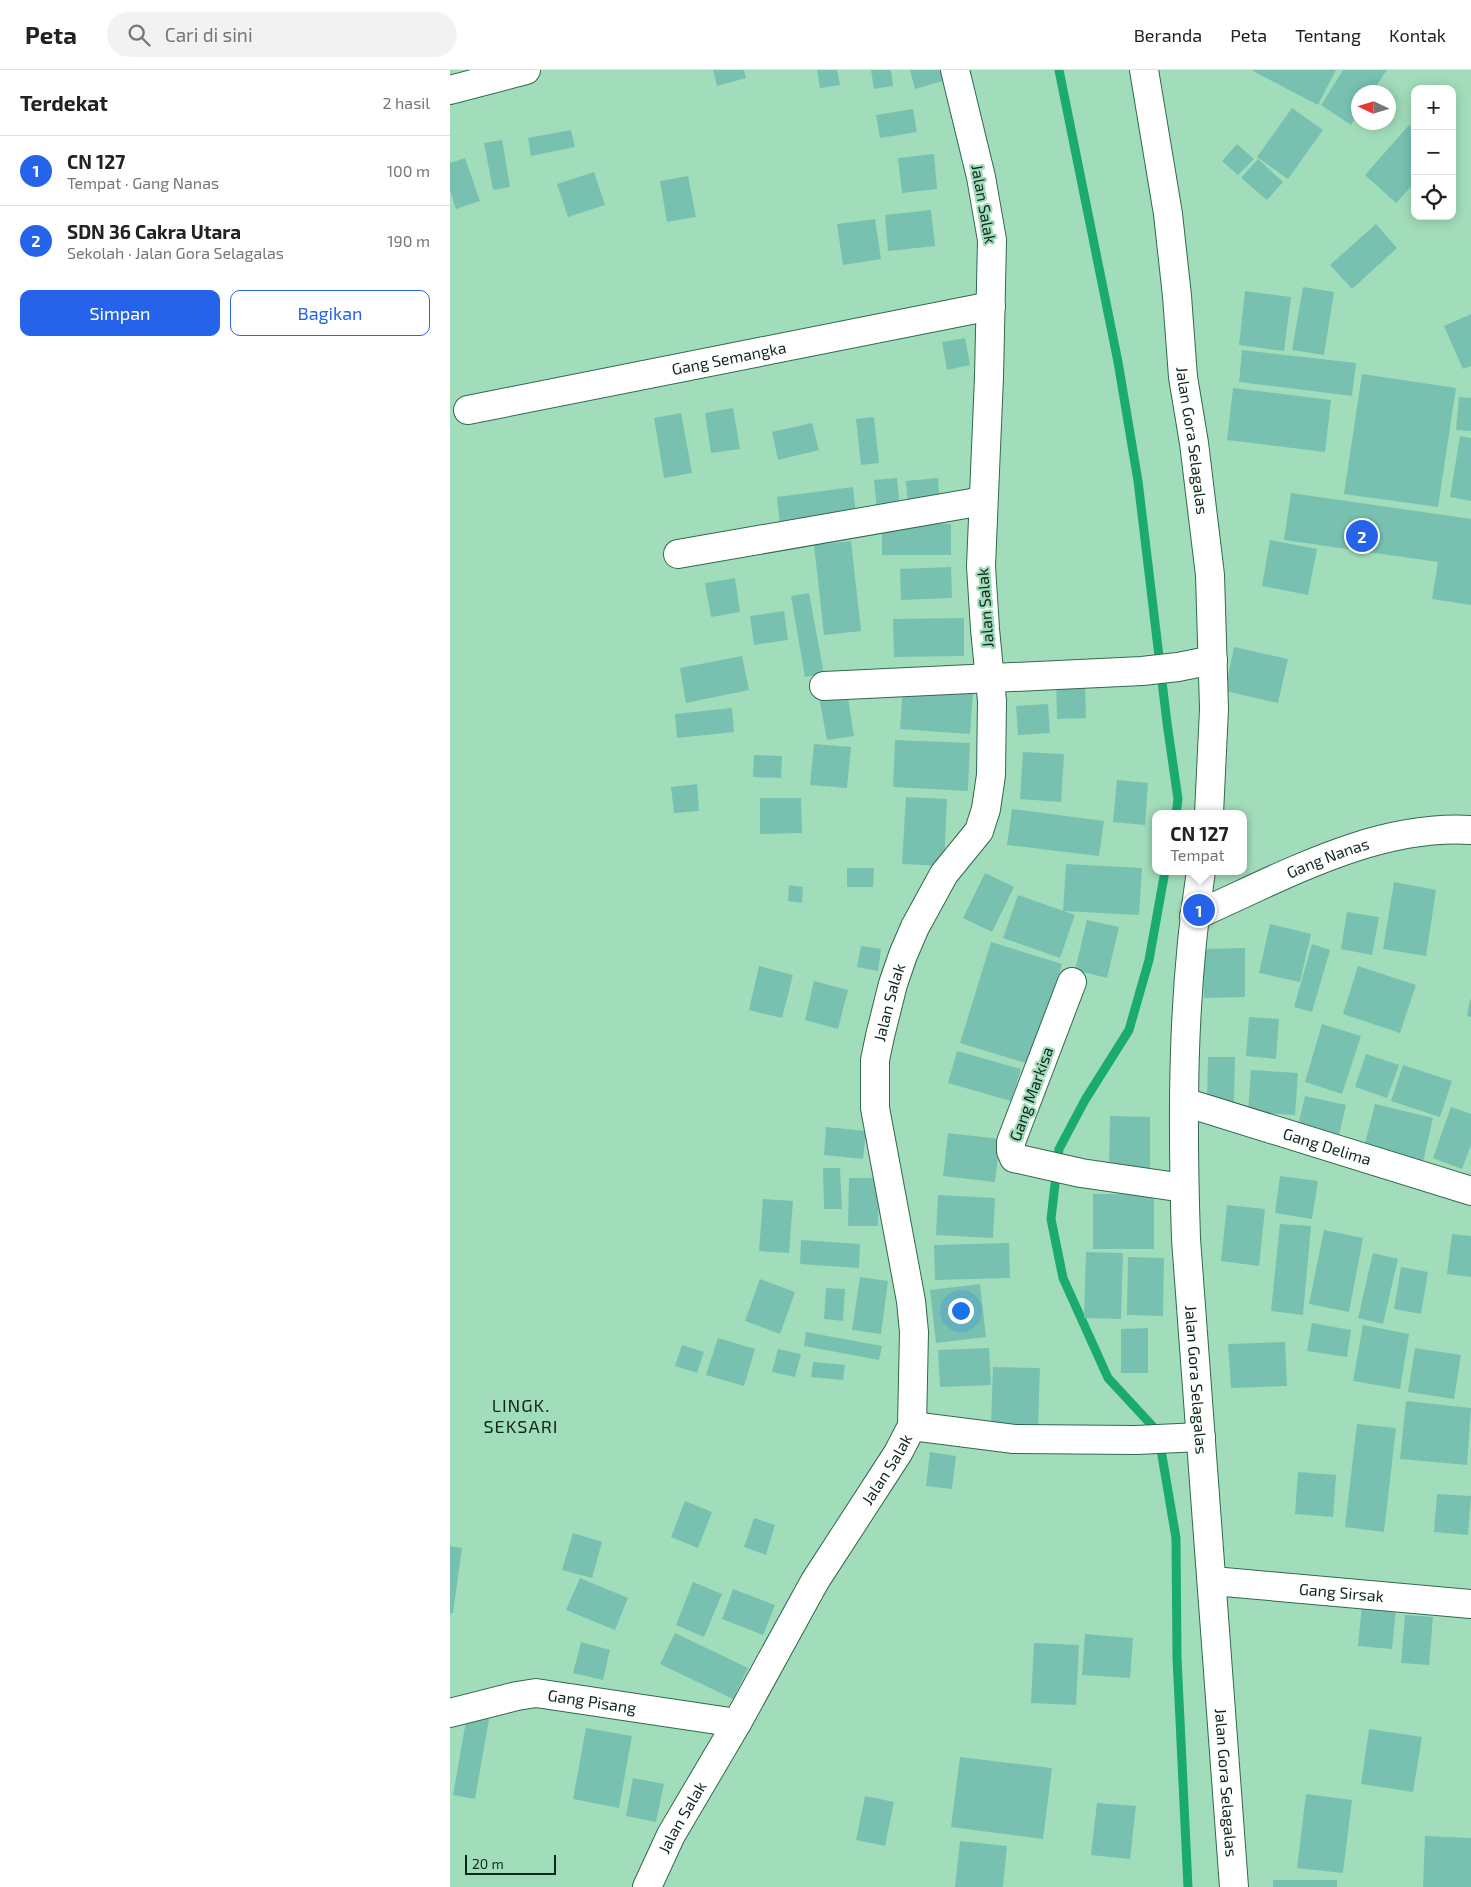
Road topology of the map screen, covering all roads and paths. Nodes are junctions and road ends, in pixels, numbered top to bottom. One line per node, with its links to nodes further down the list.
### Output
1 (526, 70): 4 (street)
2 (955, 70): 5 (street, Jalan Salak)
3 (1144, 70): 9 (street, Jalan Gora Selagalas)
4 (450, 90)
5 (991, 306): 6 (street, Gang Semangka); 7 (street, Jalan Salak)
6 (468, 410)
7 (983, 501): 8 (street); 10 (street, Jalan Salak)
8 (678, 554)
9 (1213, 660): 10 (street); 12 (street, Jalan Gora Selagalas)
10 (991, 678): 11 (street); 20 (street, Jalan Salak)
11 (824, 686)
12 (1209, 810)
13 (1471, 830): 15 (street, Gang Nanas)
14 (1200, 875): 15 (street, Jalan Gora Selagalas)
15 (1194, 916): 17 (street, Jalan Gora Selagalas)
16 (1072, 982): 18 (street, Gang Markisa)
17 (1184, 1102): 18 (street, Jalan Gora Selagalas); 19 (street, Gang Delima)
18 (1184, 1188): 21 (street, Jalan Gora Selagalas)
19 (1471, 1191)
20 (912, 1426): 21 (street); 25 (street, Jalan Salak)
21 (1201, 1437): 22 (street, Jalan Gora Selagalas)
22 (1212, 1581): 23 (street, Gang Sirsak); 27 (street, Jalan Gora Selagalas)
23 (1471, 1604)
24 (450, 1713): 25 (street, Gang Pisang)
25 (737, 1723): 26 (street, Jalan Salak)
26 (647, 1887)
27 (1234, 1887)

